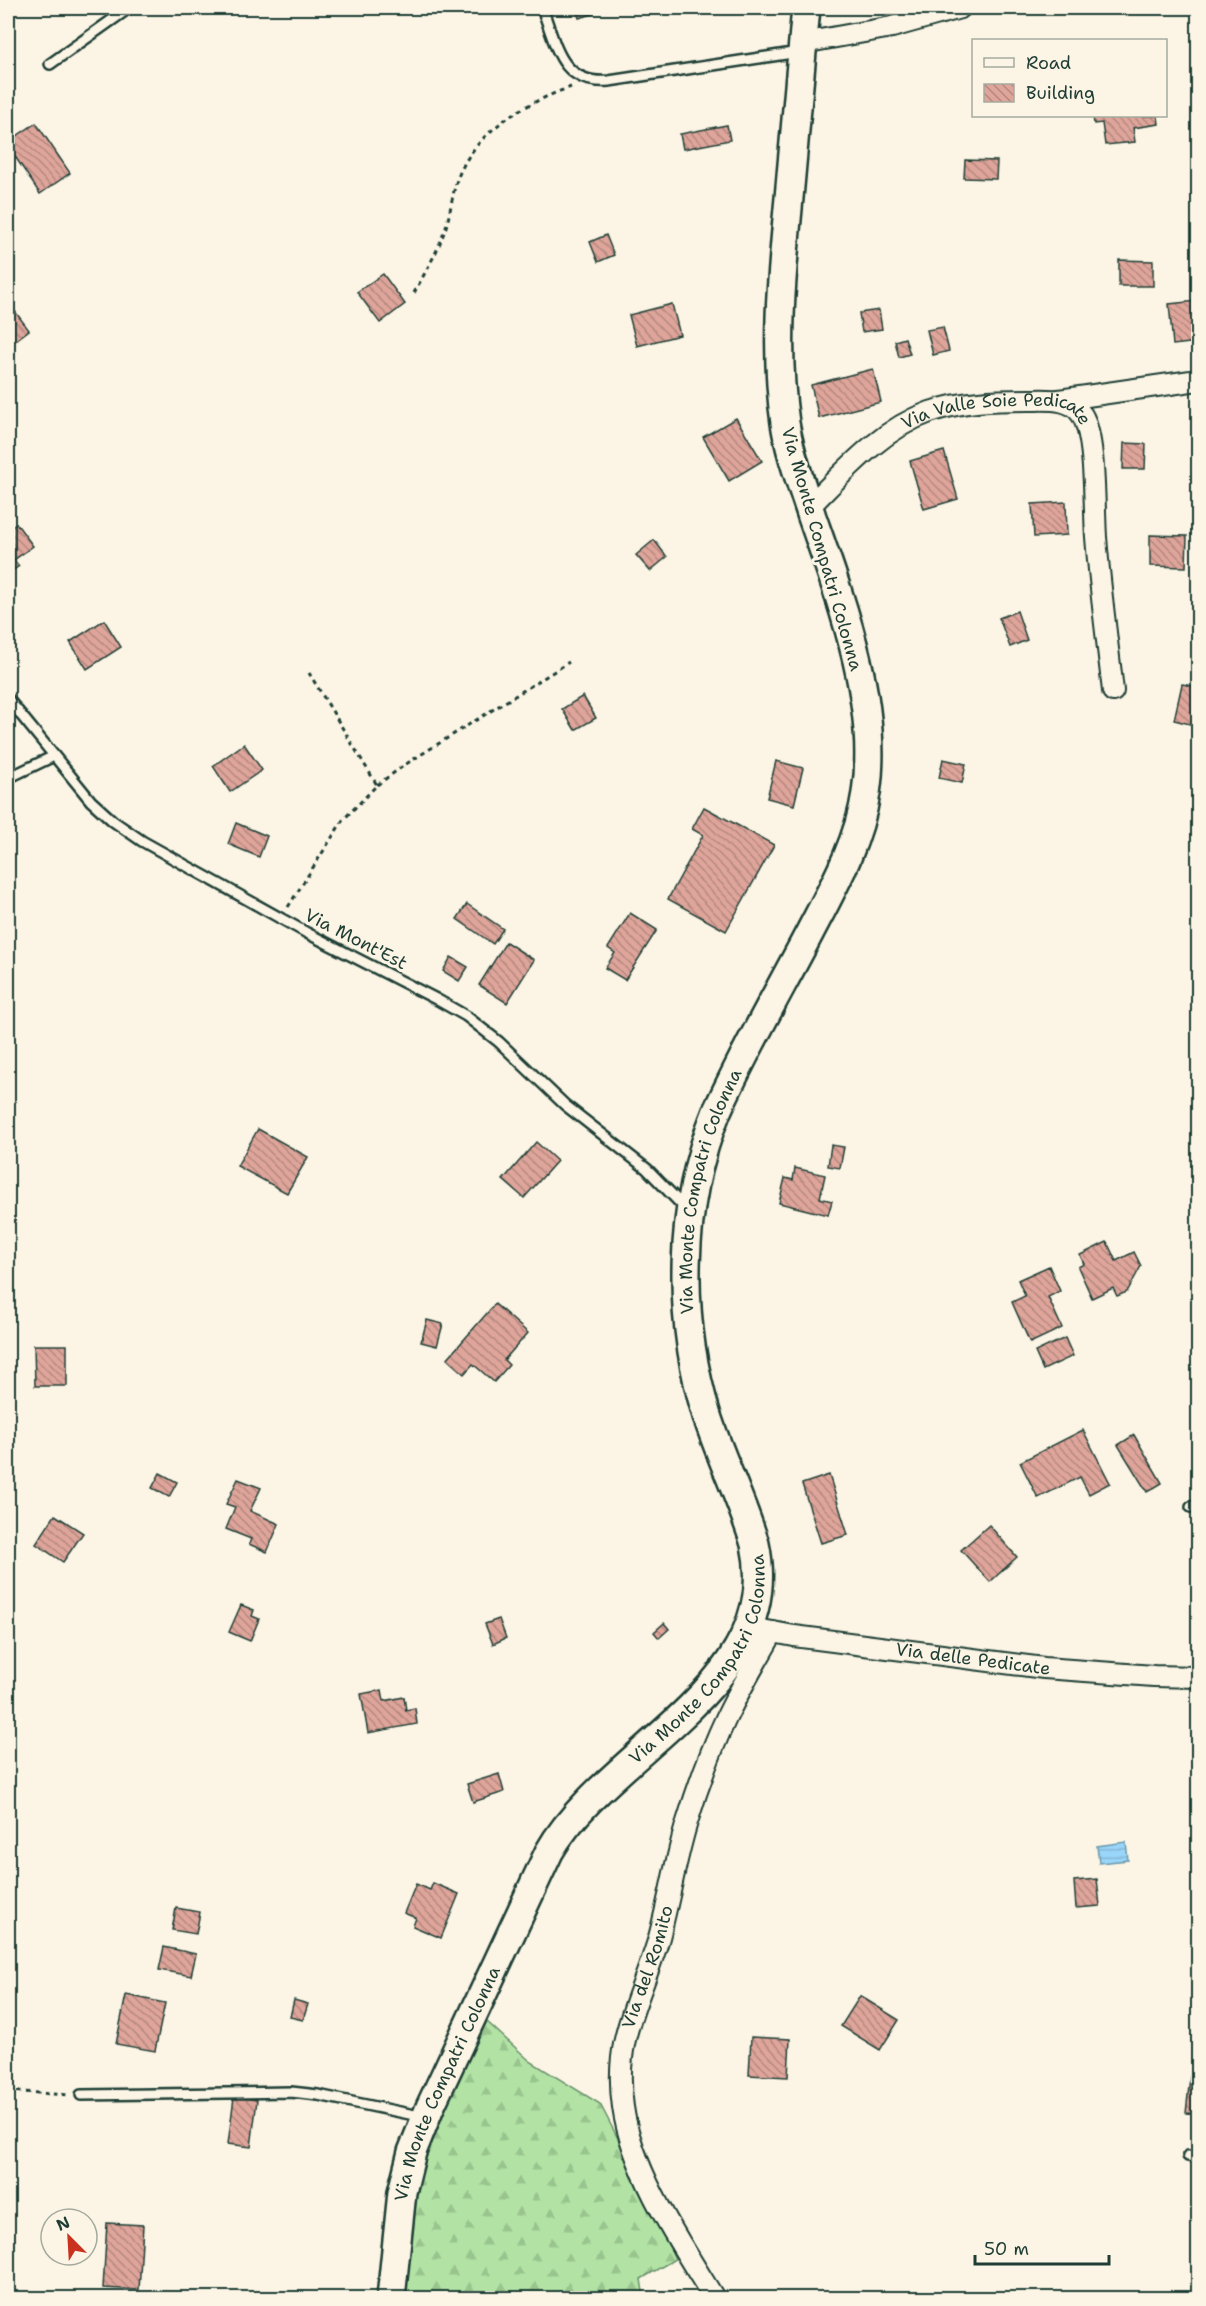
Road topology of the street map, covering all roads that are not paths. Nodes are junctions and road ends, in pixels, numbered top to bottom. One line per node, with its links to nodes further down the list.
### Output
1 (129, 8): 6 (lane)
2 (542, 8): 5 (lane)
3 (806, 8): 5 (street, Via Monte Compatri Colonna)
4 (960, 8): 5 (street)
5 (802, 47): 9 (street, Via Monte Compatri Colonna)
6 (50, 64)
7 (1198, 380): 8 (street)
8 (1059, 400): 9 (street, Via Valle Soie Pedicate); 10 (street, Via Valle Soie Pedicate)
9 (809, 507): 14 (street, Via Monte Compatri Colonna)
10 (1113, 691)
11 (8, 699): 12 (lane, Via Mont'Est)
12 (54, 756): 13 (lane); 14 (lane, Via Mont'Est)
13 (8, 778)
14 (690, 1213): 15 (street, Via Monte Compatri Colonna)
15 (760, 1630): 16 (street, Via delle Pedicate); 18 (street, Via Monte Compatri Colonna); 22 (street, Via del Romito)
16 (1198, 1677)
17 (81, 2095): 18 (lane)
18 (425, 2118): 21 (street, Via Monte Compatri Colonna)
19 (1188, 2156): 20 (lane)
20 (1198, 2157)
21 (391, 2298)
22 (714, 2298)

